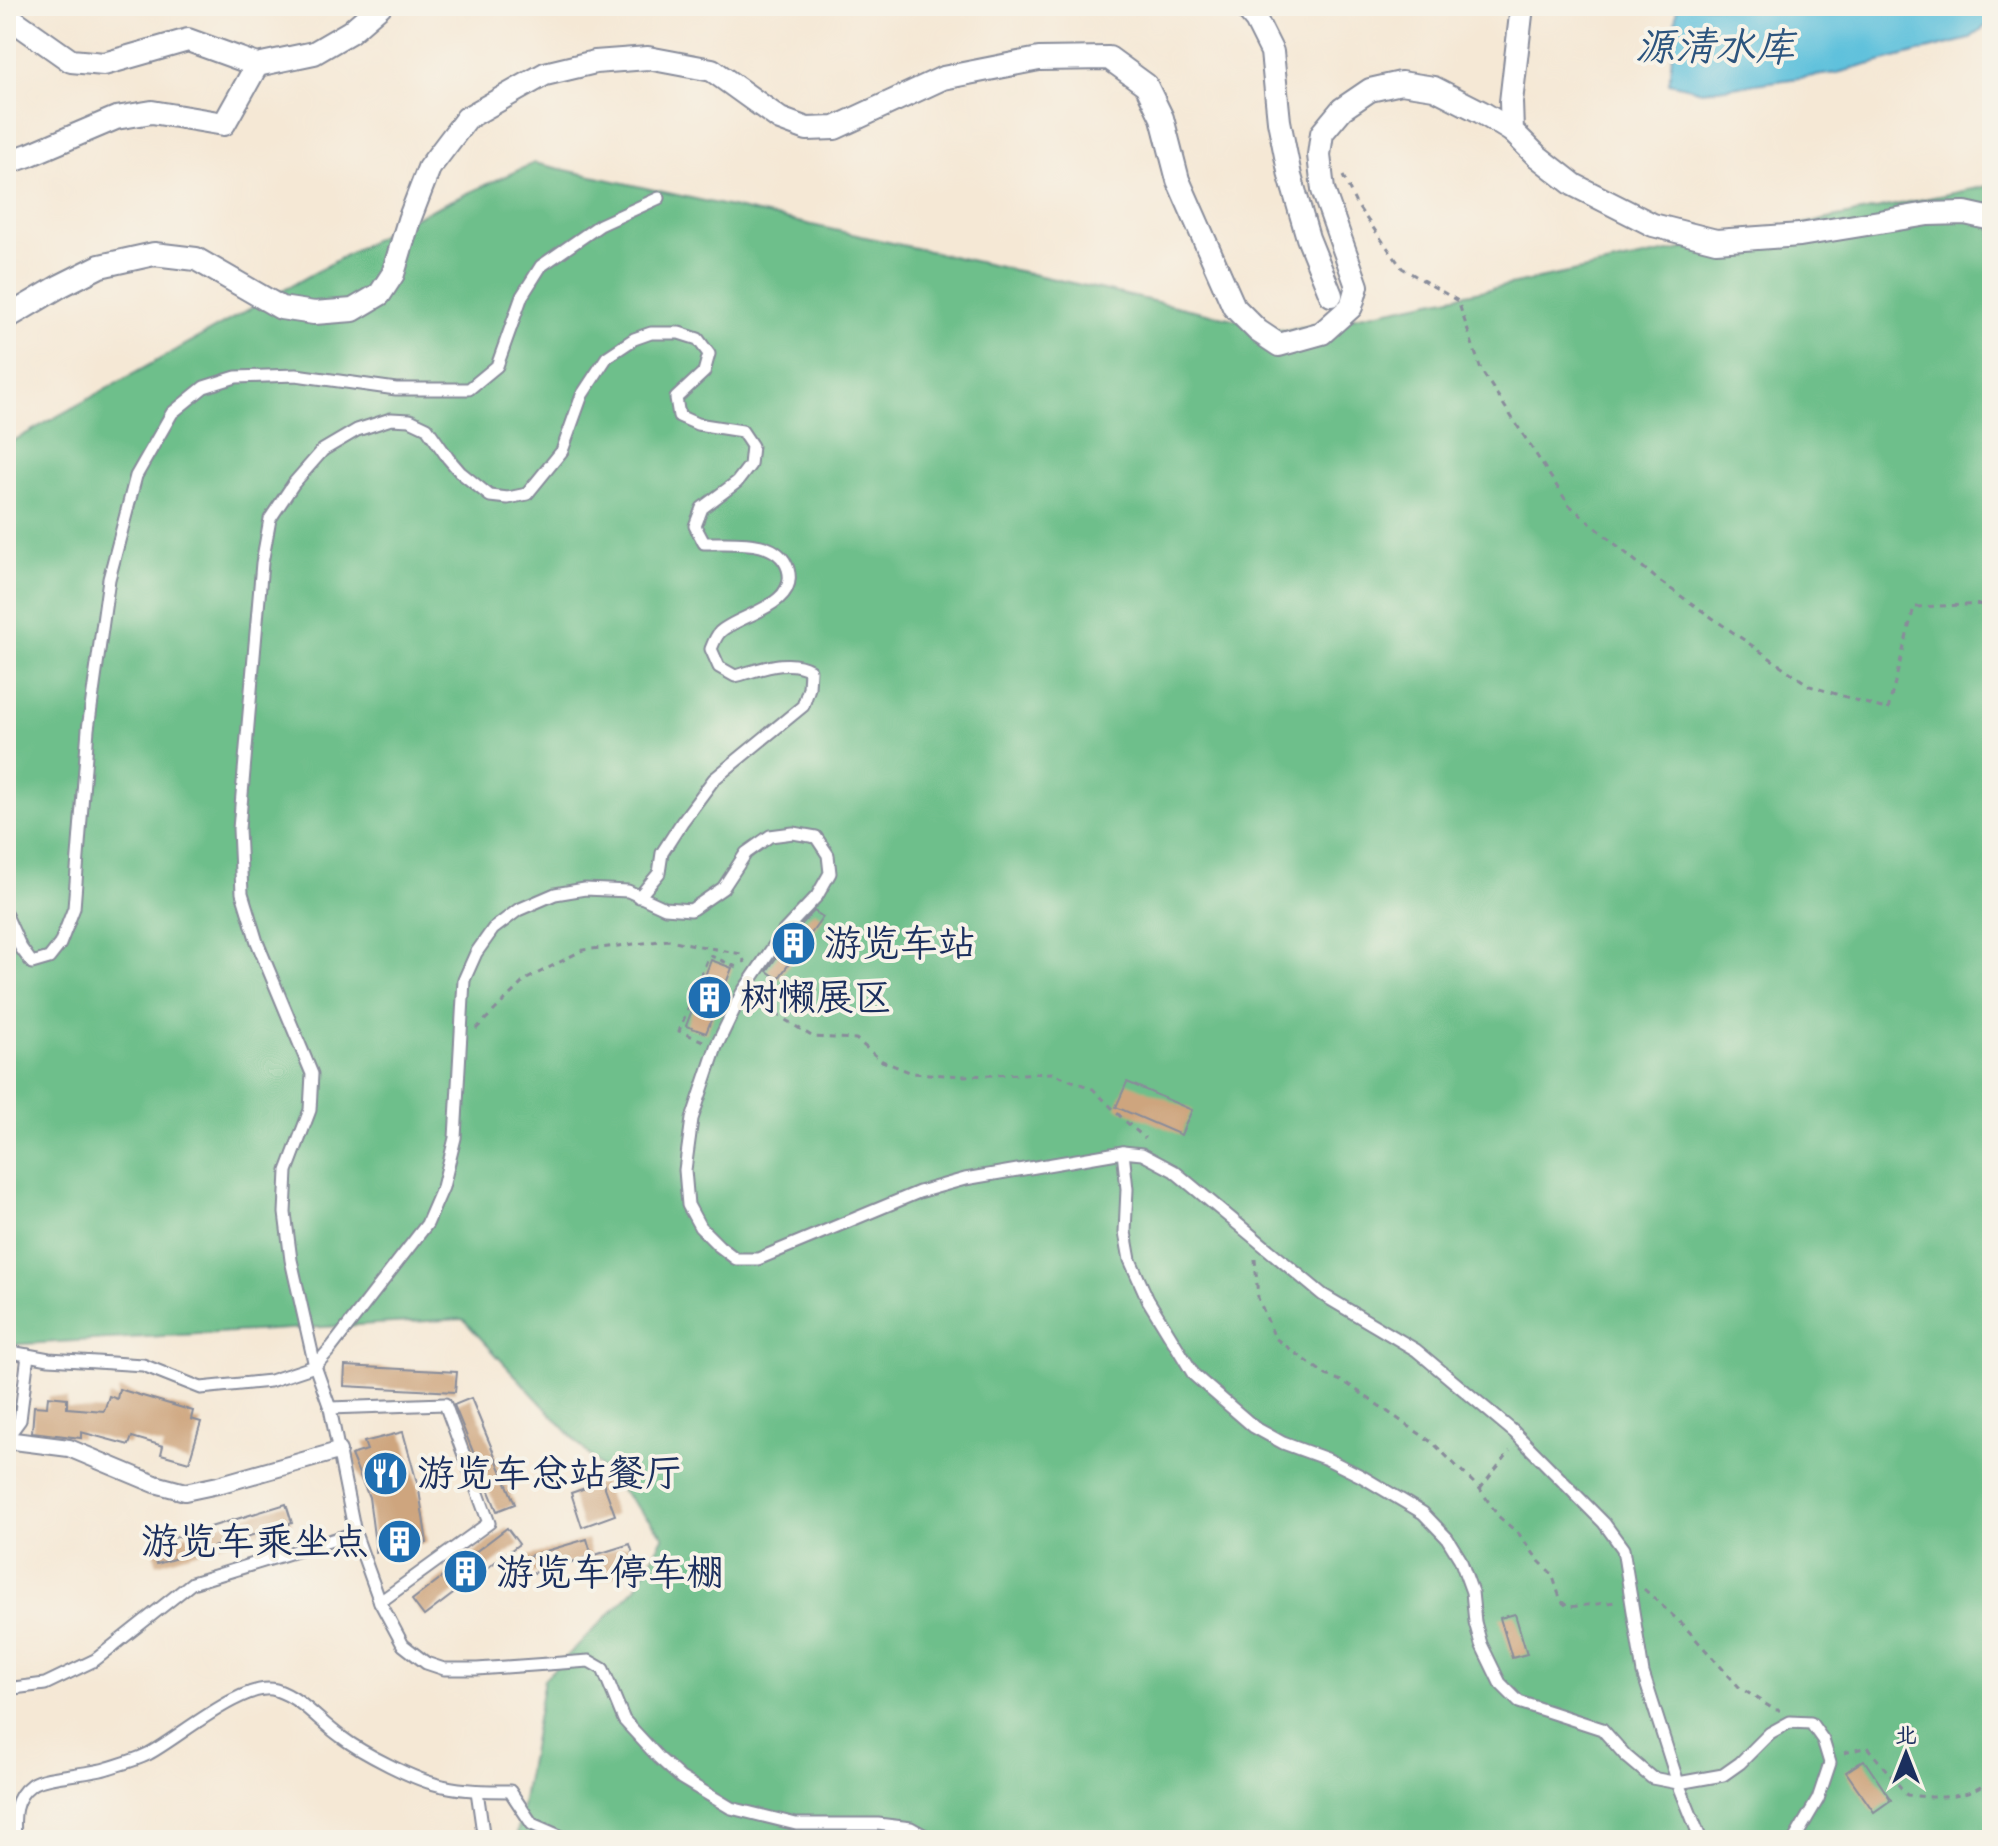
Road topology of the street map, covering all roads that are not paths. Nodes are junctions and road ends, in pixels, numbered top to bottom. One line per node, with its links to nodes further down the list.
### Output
1 (380, 6): 5 (street)
2 (1244, 6): 10 (street)
3 (1522, 6): 6 (street)
4 (6, 15): 5 (street)
5 (257, 65): 7 (street)
6 (1512, 131): 9 (street); 11 (street)
7 (6, 163)
8 (659, 198): 13 (lane)
9 (1992, 219)
10 (1331, 295)
11 (6, 318)
12 (639, 897): 14 (lane); 17 (lane); 17 (lane)
13 (6, 915)
14 (1123, 1152): 24 (lane); 24 (lane)
15 (6, 1349): 16 (lane)
16 (28, 1355): 17 (lane); 19 (lane)
17 (315, 1366): 18 (lane)
18 (330, 1408): 20 (lane); 22 (lane)
19 (6, 1440): 20 (street)
20 (338, 1451): 21 (lane)
21 (355, 1533): 22 (lane); 23 (lane)
22 (380, 1602): 29 (lane)
23 (6, 1689)
24 (1678, 1783): 30 (lane); 31 (lane)
25 (477, 1791): 26 (lane); 27 (lane); 28 (lane)
26 (15, 1840)
27 (484, 1840)
28 (569, 1840)
29 (933, 1840)
30 (1701, 1840)
31 (1794, 1840)

